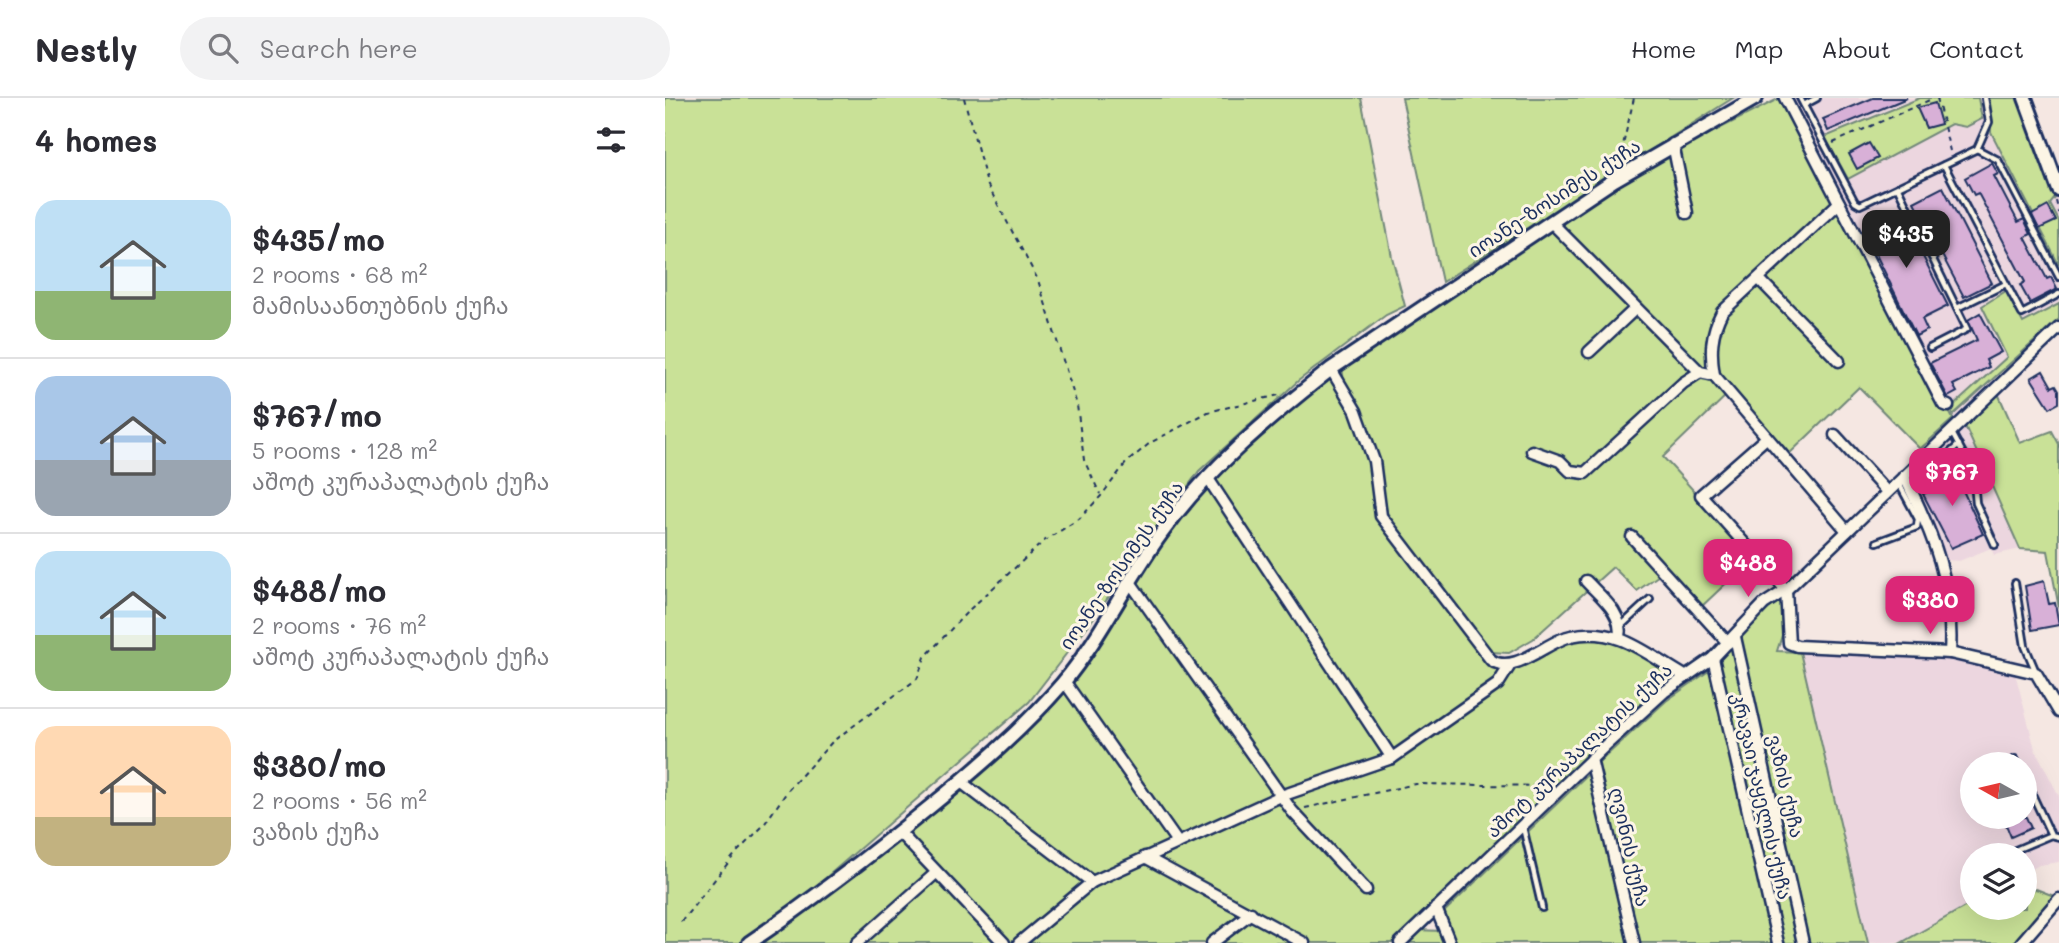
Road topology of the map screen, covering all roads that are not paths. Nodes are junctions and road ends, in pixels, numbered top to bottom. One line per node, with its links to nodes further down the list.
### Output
1 (1756, 98): 8 (street, იოანე-ზოსიმეს ქუჩა)
2 (1785, 98): 13 (street)
3 (1800, 98): 7 (lane)
4 (1817, 98): 7 (lane)
5 (1985, 98): 9 (lane)
6 (2025, 98): 12 (street)
7 (1804, 105): 11 (lane)
8 (1673, 144): 14 (street); 15 (street, იოანე-ზოსიმეს ქუჩა)
9 (1977, 149): 10 (lane); 16 (lane)
10 (1944, 165): 11 (lane); 18 (lane)
11 (1898, 188): 20 (lane)
12 (2059, 190)
13 (1839, 203): 17 (street); 29 (street)
14 (1687, 213)
15 (1551, 222): 21 (street); 26 (street, იოანე-ზოსიმეს ქუჩა)
16 (2059, 277)
17 (1759, 279): 25 (street); 28 (street)
18 (2006, 284): 19 (lane); 20 (lane)
19 (2059, 294)
20 (1957, 308): 23 (lane)
21 (1635, 309): 24 (street); 27 (street)
22 (2059, 328): 30 (street, აშოტ კურაპალატის ქუჩა)
23 (1930, 348)
24 (1589, 352)
25 (1839, 361)
26 (1331, 369): 35 (street, იოანე-ზოსიმეს ქუჩა); 53 (street)
27 (1700, 372): 28 (street); 34 (street)
28 (1714, 375): 32 (street)
29 (1948, 406)
30 (1951, 431): 33 (lane); 36 (street, აშოტ კურაპალატის ქუჩა)
31 (1835, 435): 38 (street)
32 (1765, 439): 39 (street); 46 (street)
33 (1959, 445): 37 (lane); 42 (lane)
34 (1532, 451)
35 (1207, 477): 44 (street, იოანე-ზოსიმეს ქუჩა); 58 (street)
36 (1901, 479): 38 (street, აშოტ კურაპალატის ქუჩა); 41 (lane); 51 (street)
37 (1916, 482)
38 (1887, 492): 39 (street, აშოტ კურაპალატის ქუჩა)
39 (1847, 531): 46 (street, აშოტ კურაპალატის ქუჩა)
40 (1632, 537): 50 (street)
41 (1877, 542)
42 (1995, 545)
43 (1586, 581): 48 (street)
44 (1130, 582): 56 (street, იოანე-ზოსიმეს ქუჩა); 61 (street)
45 (2015, 583): 54 (lane)
46 (1786, 590): 50 (street, აშოტ კურაპალატის ქუჩა); 51 (street)
47 (1650, 599): 48 (lane)
48 (1621, 626): 49 (street)
49 (1619, 637): 53 (street); 55 (street)
50 (1732, 640): 52 (street, აშოტ კურაპალატის ქუჩა); 87 (street, ვაზის ქუჩა)
51 (1950, 653): 54 (street)
52 (1713, 658): 55 (street, აშოტ კურაპალატის ქუჩა); 86 (street, კრავაი ჯაყელის ქუჩა)
53 (1510, 665): 58 (street)
54 (2036, 673): 57 (street)
55 (1685, 676): 59 (street, აშოტ კურაპალატის ქუჩა)
56 (1064, 681): 60 (street, იოანე-ზოსიმეს ქუჩა); 67 (street)
57 (2059, 712)
58 (1392, 758): 61 (street)
59 (1591, 759): 63 (street, აშოტ კურაპალატის ქუჩა); 85 (street, ღვინის ქუჩა)
60 (961, 782): 64 (street, იოანე-ზოსიმეს ქუჩა); 71 (street)
61 (1281, 796): 67 (street); 72 (street)
62 (2037, 805): 65 (lane)
63 (1523, 826): 74 (street, აშოტ კურაპალატის ქუჩა); 75 (lane)
64 (899, 832): 70 (street); 77 (street, იოანე-ზოსიმეს ქუჩა)
65 (2051, 835): 66 (lane); 68 (lane)
66 (2059, 837)
67 (1178, 843): 69 (street)
68 (2032, 843)
69 (1145, 857): 71 (street); 76 (street)
70 (936, 873): 78 (street); 79 (street)
71 (1092, 882): 80 (street)
72 (1366, 890)
73 (2059, 899): 88 (street)
74 (1436, 908): 83 (street, აშოტ კურაპალატის ქუჩა); 84 (street)
75 (1542, 908)
76 (1251, 913): 81 (street); 82 (street)
77 (750, 943)
78 (857, 943)
79 (1004, 943)
80 (1019, 943)
81 (1212, 943)
82 (1304, 943)
83 (1400, 943)
84 (1450, 943)
85 (1635, 943)
86 (1778, 943)
87 (1803, 943)
88 (2021, 943)

